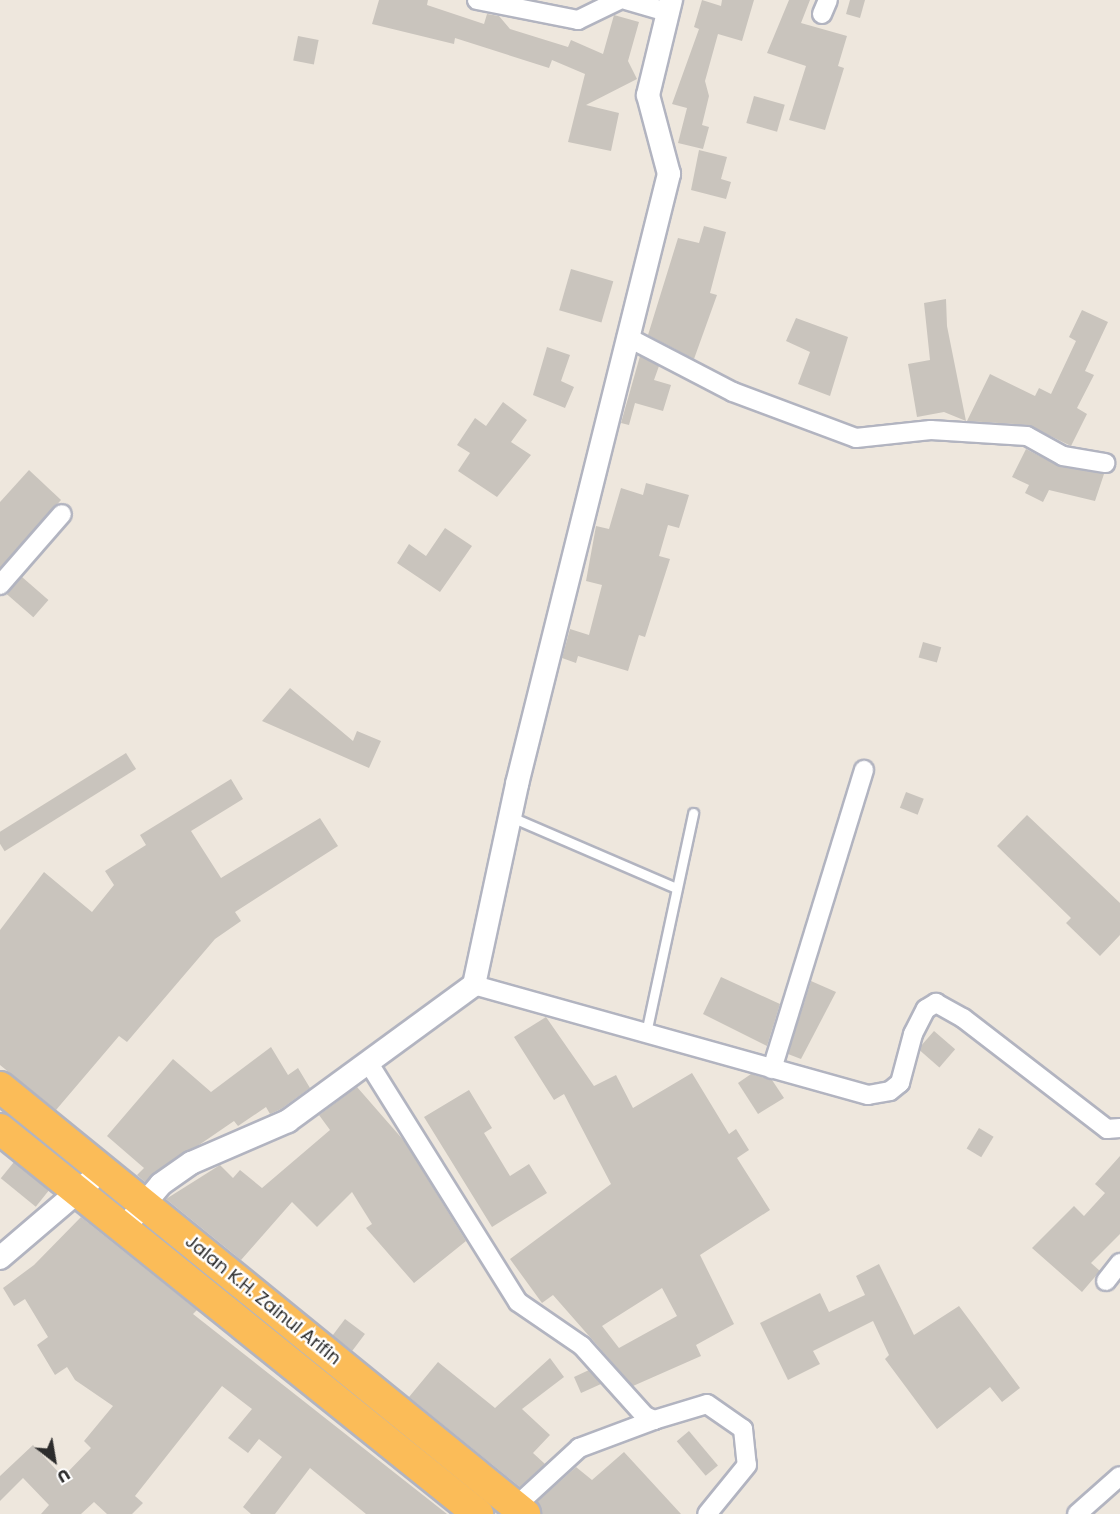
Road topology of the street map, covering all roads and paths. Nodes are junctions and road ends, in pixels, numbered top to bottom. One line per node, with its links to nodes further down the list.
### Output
1 (477, 0): 2 (street)
2 (619, 0)
3 (626, 0): 4 (street)
4 (669, 6): 5 (street)
5 (627, 337): 6 (street); 11 (street)
6 (1105, 463)
7 (62, 514): 8 (street)
8 (0, 585)
9 (864, 770): 16 (street)
10 (693, 813): 12 (lane)
11 (509, 816): 12 (lane); 13 (street)
12 (676, 888): 14 (lane)
13 (474, 986): 14 (street); 15 (street)
14 (646, 1033): 16 (street)
15 (368, 1062): 22 (street); 27 (street)
16 (772, 1069): 19 (street)
17 (0, 1087): 20 (highway, Jalan K.H. Zainul Arifin)
18 (0, 1129): 21 (highway, Jalan K.H. Zainul Arifin)
19 (1116, 1132)
20 (98, 1170): 21 (street); 22 (highway, Jalan K.H. Zainul Arifin)
21 (78, 1195): 23 (highway, Jalan K.H. Zainul Arifin); 24 (street)
22 (142, 1204): 23 (street); 29 (highway, Jalan K.H. Zainul Arifin)
23 (124, 1228): 30 (highway, Jalan K.H. Zainul Arifin)
24 (0, 1258)
25 (1120, 1263): 26 (street)
26 (1106, 1281)
27 (654, 1420): 29 (street); 31 (street)
28 (1120, 1476): 32 (street)
29 (521, 1510)
30 (477, 1514)
31 (707, 1514)
32 (1077, 1514)

